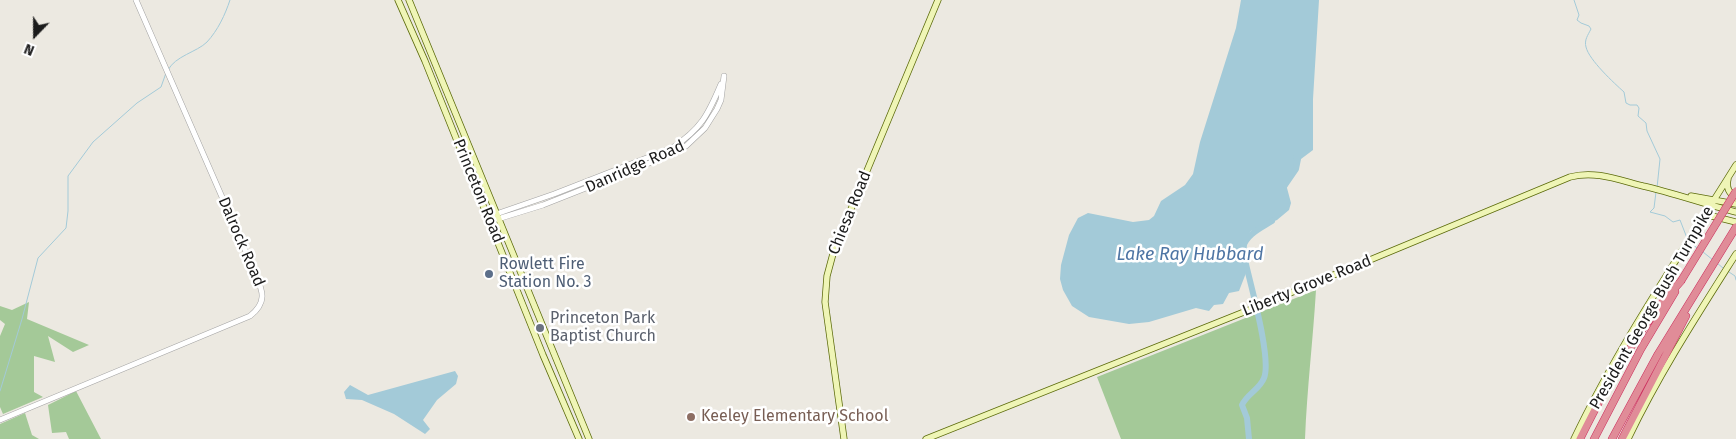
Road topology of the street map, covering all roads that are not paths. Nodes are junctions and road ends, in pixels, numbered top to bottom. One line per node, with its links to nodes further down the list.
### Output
1 (136, 0): 26 (street, Dalrock Road)
2 (398, 0): 15 (main road, Princeton Road)
3 (409, 0): 14 (main road, Princeton Road)
4 (938, 0): 30 (main road, Chiesa Road)
5 (1736, 165): 6 (main road)
6 (1728, 177): 9 (main road); 10 (main road)
7 (1736, 191): 22 (highway, President George Bush Turnpike, bridge)
8 (1678, 194): 10 (main road, Liberty Grove Road); 12 (main road, Liberty Grove Road); 27 (main road, Liberty Grove Road)
9 (1736, 198)
10 (1714, 199): 11 (main road, Liberty Grove Road); 12 (main road)
11 (1736, 204)
12 (1710, 206): 13 (main road, Liberty Grove Road); 16 (main road)
13 (1736, 212)
14 (498, 216): 14 (street, Danridge Road); 15 (street, Danridge Road); 20 (main road, Princeton Road)
15 (489, 220): 21 (main road, Princeton Road)
16 (1702, 220): 17 (main road); 33 (main road)
17 (1736, 222)
18 (1736, 227): 23 (highway, President George Bush Turnpike)
19 (1736, 254): 38 (main road)
20 (516, 258): 21 (main road); 24 (main road, Princeton Road)
21 (506, 262): 25 (main road, Princeton Road)
22 (1682, 281): 34 (highway); 35 (highway, President George Bush Turnpike)
23 (1688, 304): 36 (highway, President George Bush Turnpike); 37 (highway)
24 (578, 413): 25 (main road); 29 (main road, Princeton Road)
25 (571, 418): 28 (main road, Princeton Road)
26 (0, 420)
27 (941, 434): 31 (main road, Liberty Grove Road); 32 (main road, Liberty Grove Road)
28 (579, 439)
29 (589, 439)
30 (844, 439)
31 (926, 439)
32 (932, 439)
33 (1574, 439)
34 (1580, 439)
35 (1594, 439)
36 (1612, 439)
37 (1622, 439)
38 (1628, 439)

